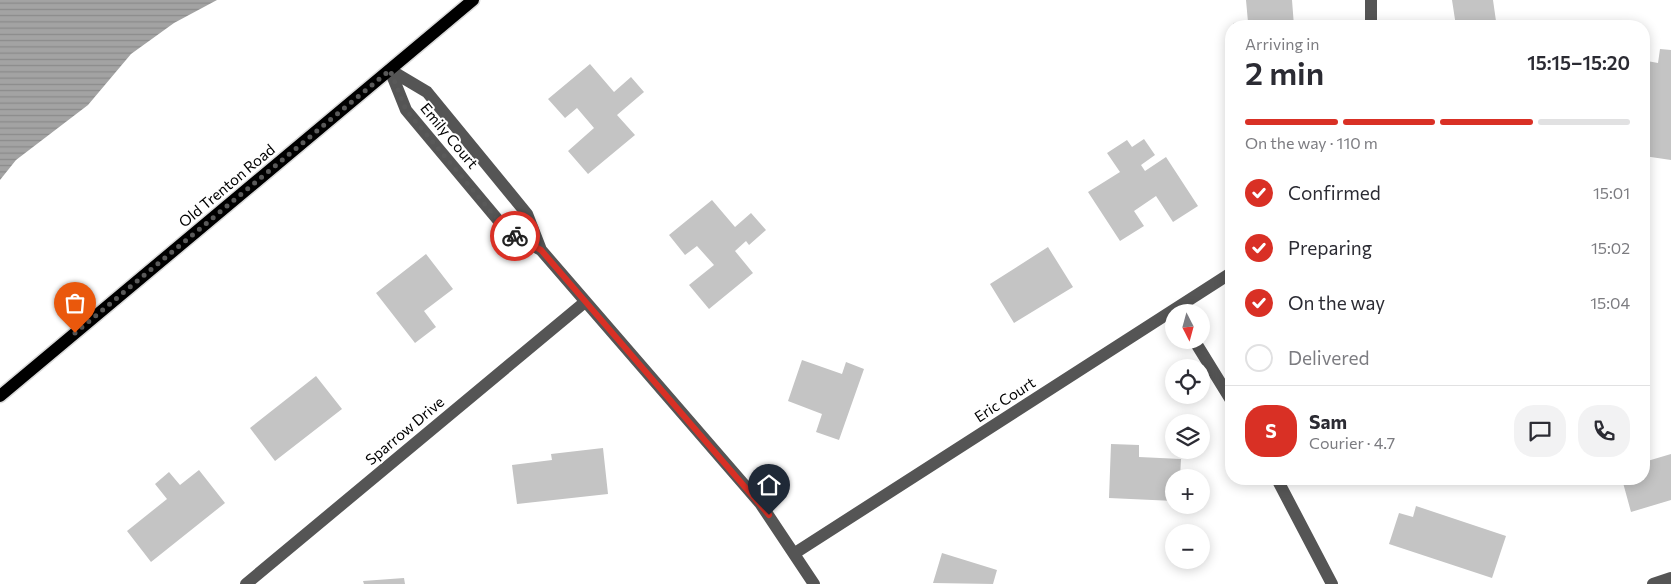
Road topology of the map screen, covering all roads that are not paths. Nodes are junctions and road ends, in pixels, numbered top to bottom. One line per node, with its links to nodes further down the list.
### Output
1 (473, 0): 4 (main road, Old Trenton Road)
2 (1371, 0): 3 (street)
3 (1371, 20)
4 (390, 70): 5 (street, Emily Court); 5 (street, Emily Court); 12 (main road, Old Trenton Road)
5 (541, 250): 7 (street, Emily Court)
6 (1225, 277): 8 (street, Eric Court)
7 (585, 302): 14 (street, Emily Court); 16 (street, Sparrow Drive)
8 (1186, 304)
9 (1165, 318): 14 (street, Eric Court)
10 (1200, 349): 11 (street)
11 (1225, 390)
12 (0, 396)
13 (1280, 485): 18 (street)
14 (796, 553): 17 (street, Emily Court)
15 (1671, 578): 19 (street)
16 (246, 584)
17 (814, 584)
18 (1332, 584)
19 (1653, 584)

